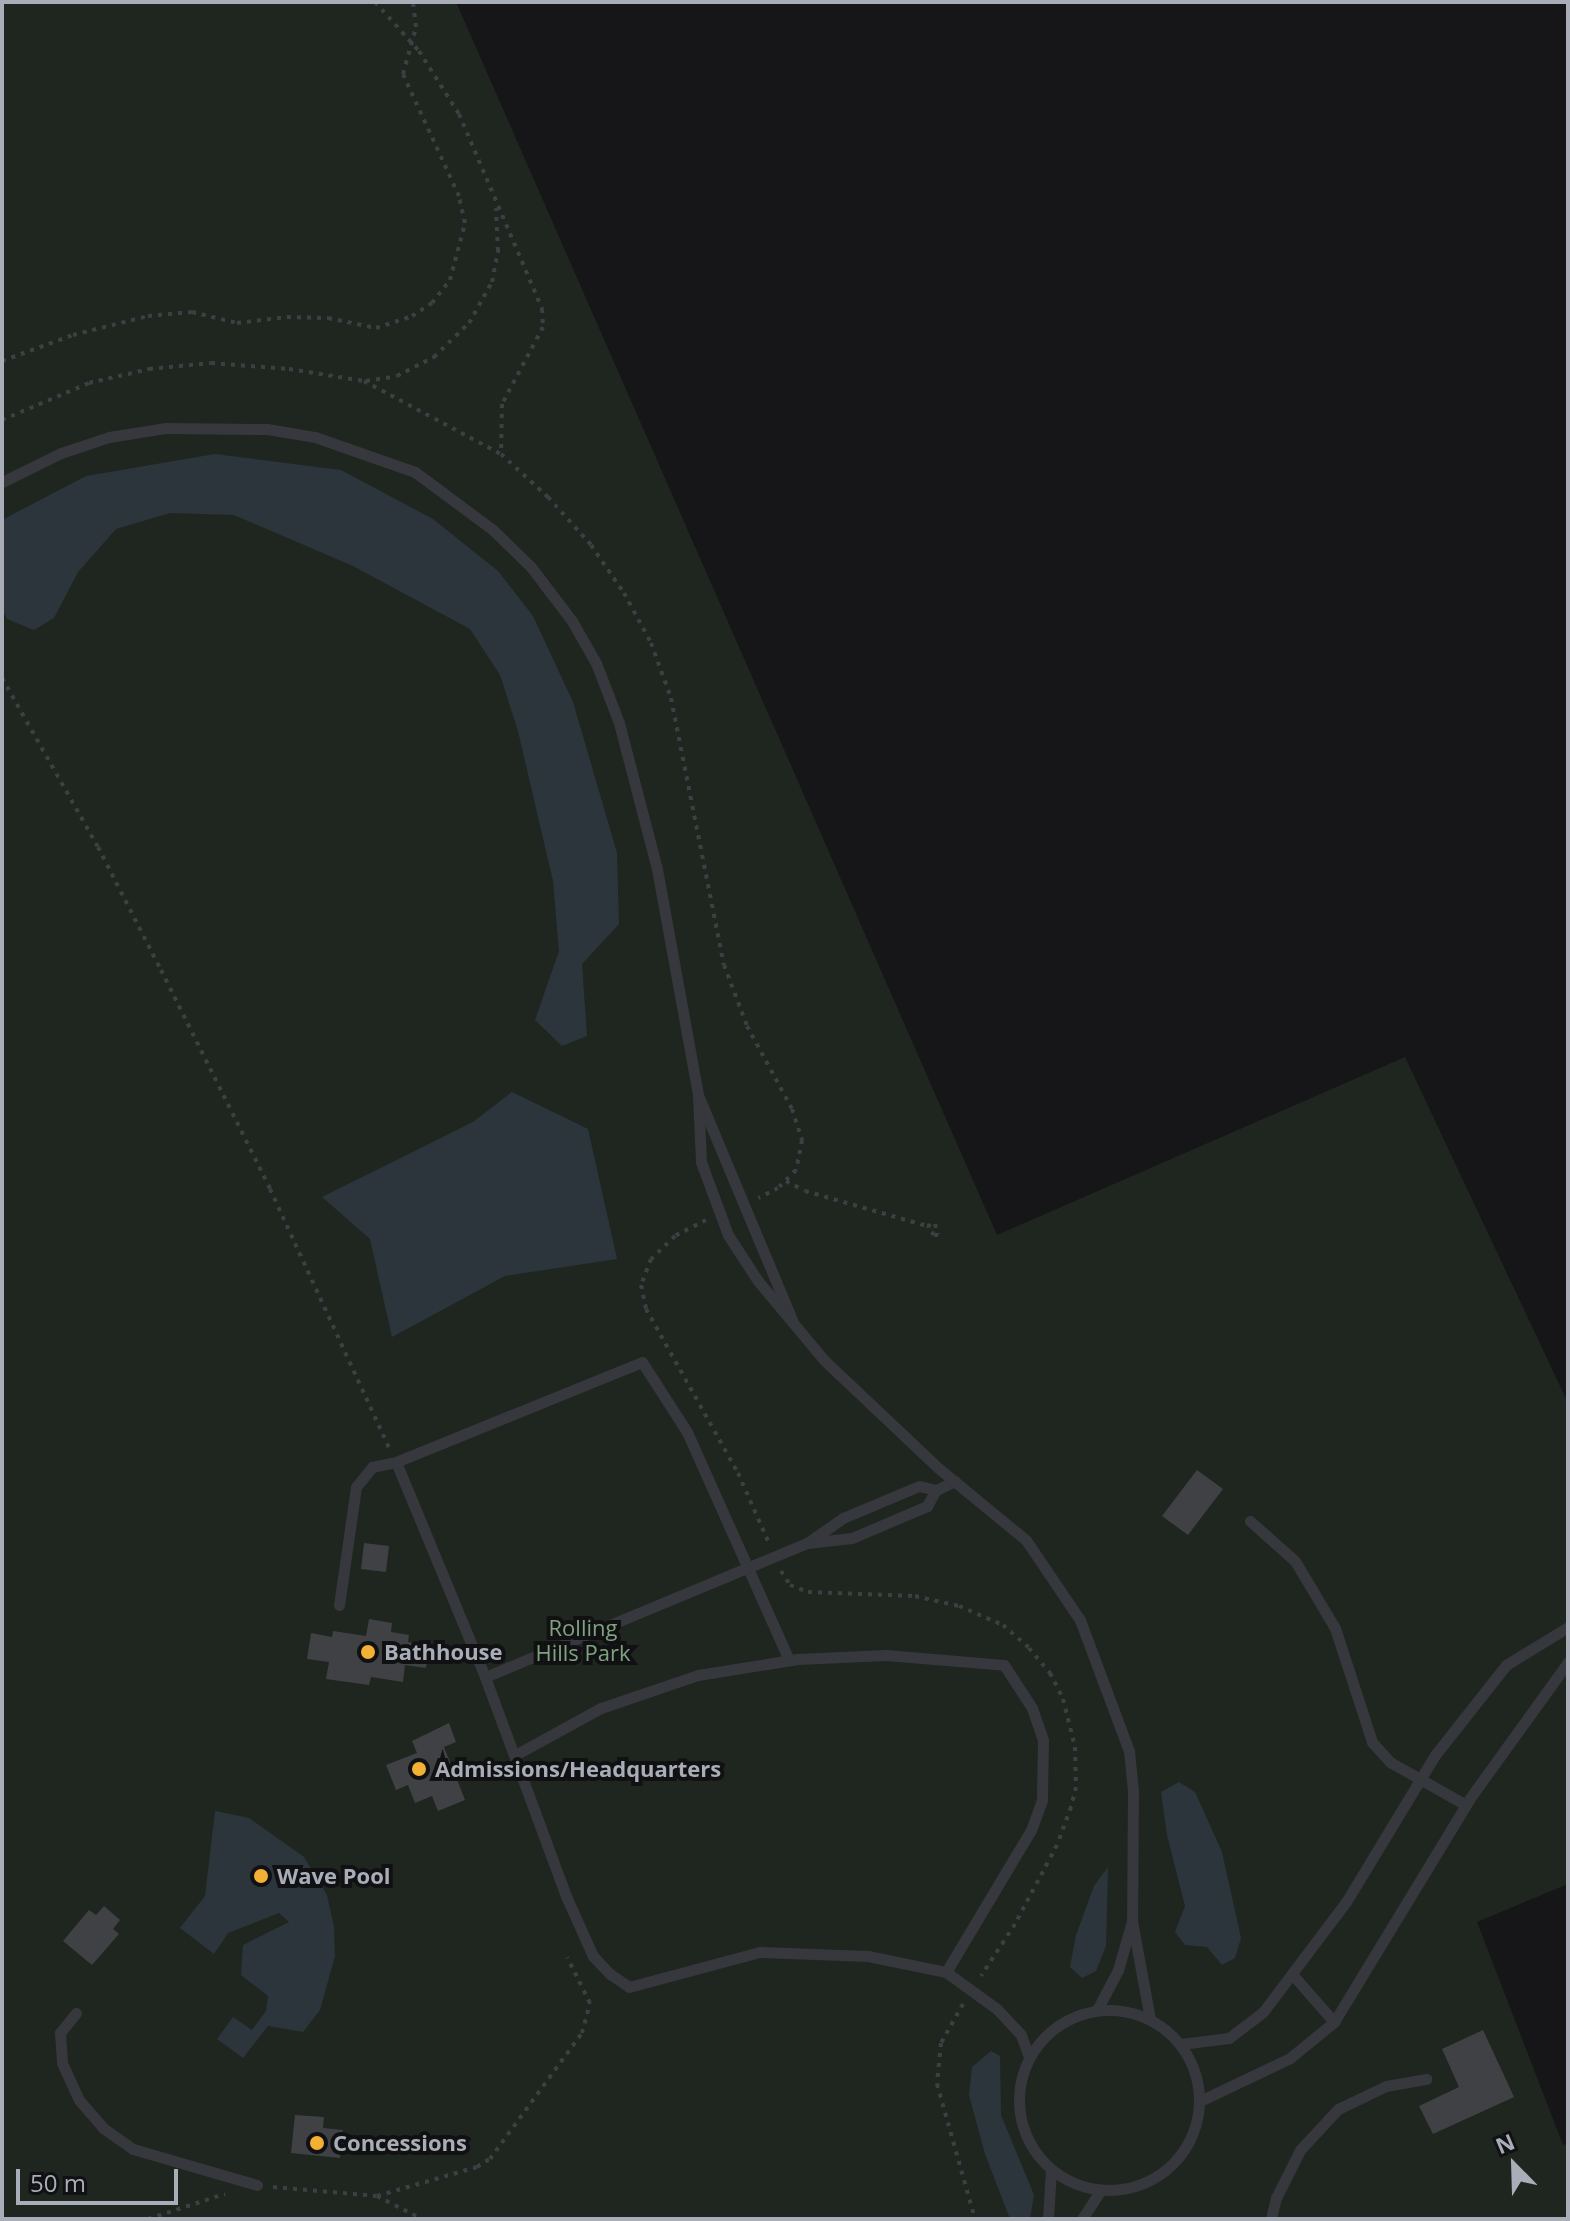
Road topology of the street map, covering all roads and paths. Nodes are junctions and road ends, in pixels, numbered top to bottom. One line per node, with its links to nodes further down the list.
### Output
1 (375, 2): 3 (path)
2 (413, 2): 3 (path)
3 (412, 42): 4 (path); 5 (path)
4 (494, 200): 6 (path); 6 (path)
5 (2, 361)
6 (364, 381): 7 (path)
7 (2, 420)
8 (2, 482): 10 (lane)
9 (2, 678): 14 (path)
10 (698, 1095): 13 (lane); 13 (lane)
11 (786, 1181): 12 (path)
12 (927, 1226)
13 (793, 1322): 15 (lane)
14 (396, 1462): 19 (lane); 20 (lane); 24 (lane)
15 (955, 1481): 16 (lane); 28 (lane)
16 (936, 1490): 18 (lane); 18 (lane)
17 (1250, 1521): 26 (lane)
18 (807, 1543): 19 (lane)
19 (748, 1567): 22 (lane); 24 (lane)
20 (339, 1605)
21 (1568, 1627): 26 (lane)
22 (789, 1660): 25 (lane); 30 (lane)
23 (1568, 1662): 27 (lane)
24 (485, 1677): 25 (lane)
25 (515, 1755): 30 (lane)
26 (1422, 1781): 27 (lane); 31 (lane)
27 (1466, 1805): 35 (lane)
28 (1132, 1921): 32 (lane); 34 (lane)
29 (567, 1957): 44 (path)
30 (946, 1972): 37 (lane)
31 (1292, 1974): 35 (lane); 36 (lane)
32 (1097, 2010): 34 (lane); 37 (lane)
33 (76, 2013): 41 (lane)
34 (1150, 2019): 36 (lane)
35 (1334, 2022): 39 (lane)
36 (1181, 2044): 39 (lane)
37 (1029, 2057): 40 (lane)
38 (1426, 2079): 49 (lane)
39 (1200, 2101): 42 (lane)
40 (1051, 2170): 42 (lane); 47 (lane)
41 (257, 2185): 44 (path)
42 (1100, 2191): 48 (lane)
43 (227, 2193): 45 (path)
44 (377, 2196): 46 (path)
45 (148, 2219)
46 (422, 2219)
47 (1048, 2219)
48 (1082, 2219)
49 (1271, 2219)

